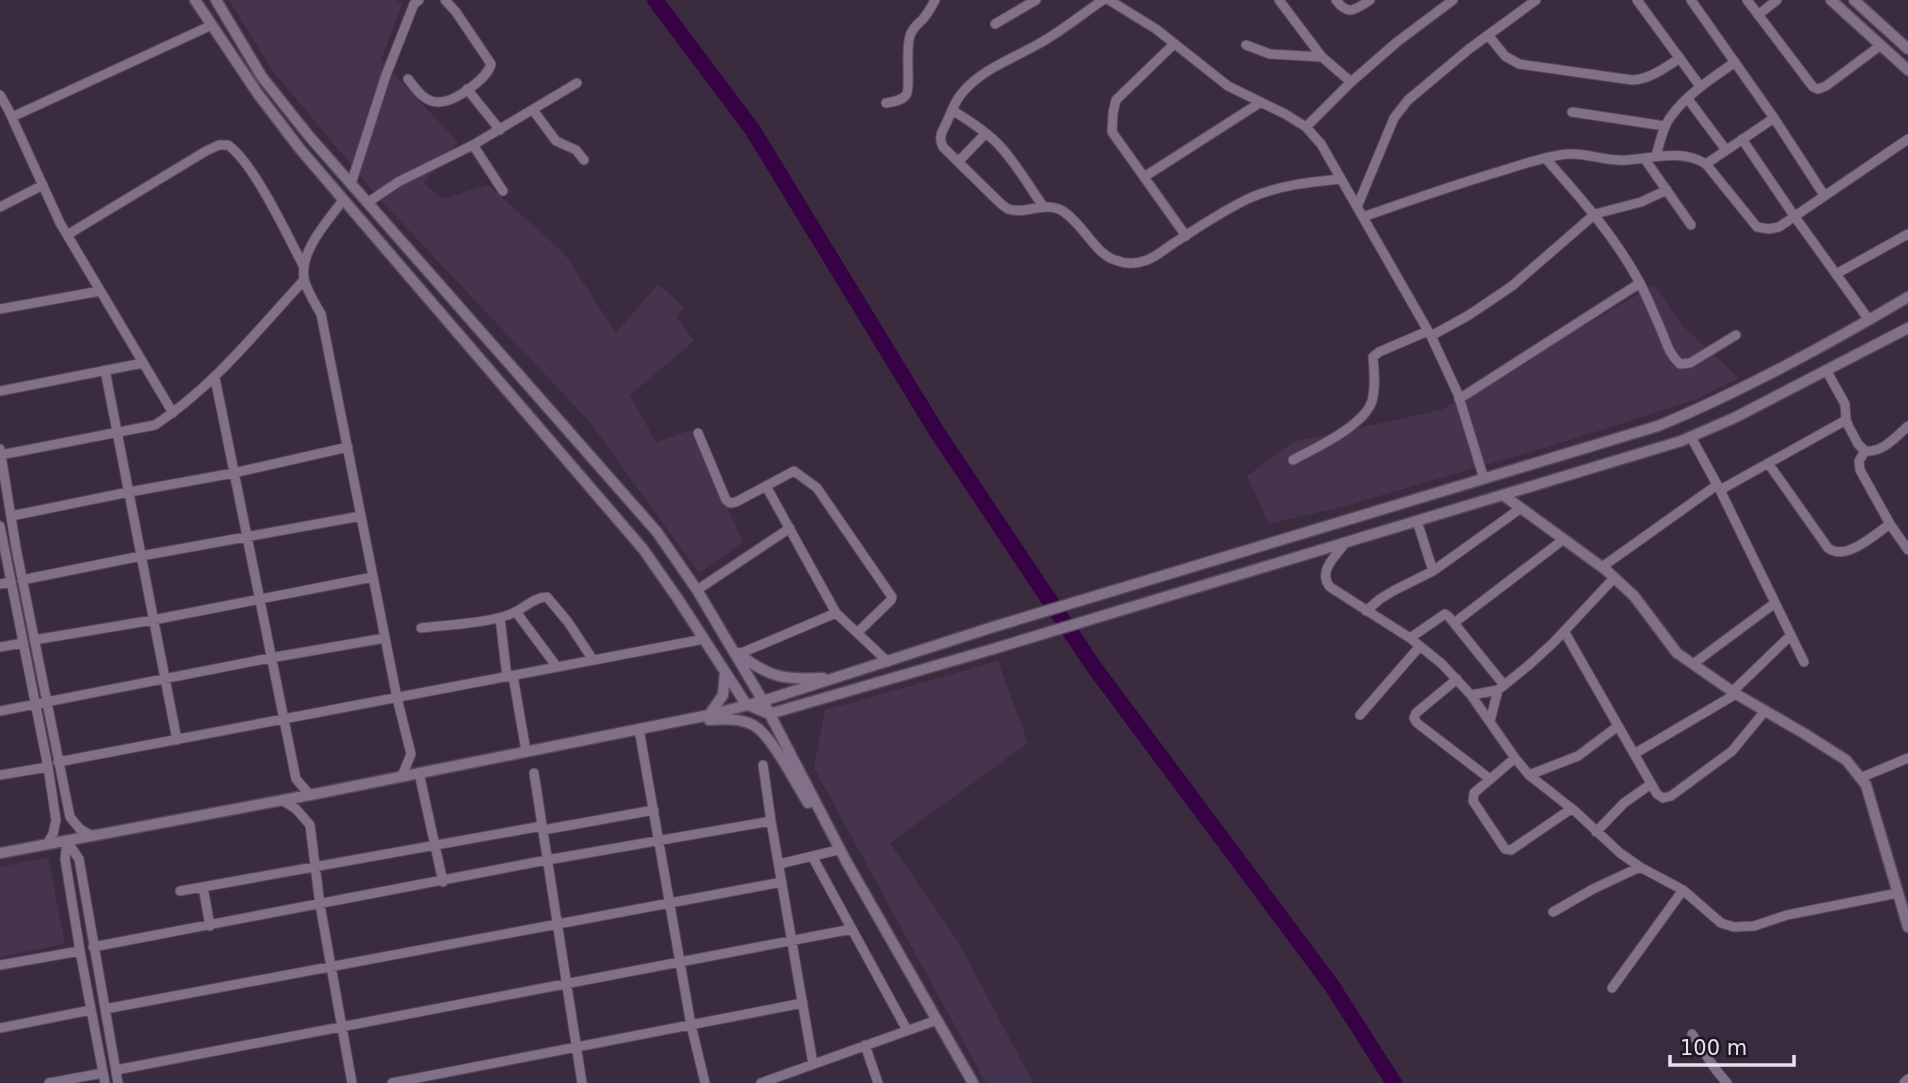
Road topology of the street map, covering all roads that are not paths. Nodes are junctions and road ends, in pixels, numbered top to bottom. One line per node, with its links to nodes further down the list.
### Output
1 (195, 0): 21 (street)
2 (216, 0): 61 (street)
3 (418, 0): 61 (street)
4 (445, 0): 35 (street)
5 (935, 0): 39 (street)
6 (1036, 0): 20 (street)
7 (1106, 0): 23 (street); 41 (street)
8 (1279, 0): 27 (street)
9 (1336, 0): 10 (street)
10 (1370, 0)
11 (1453, 0): 32 (street)
12 (1536, 0): 22 (street)
13 (1637, 0): 28 (street)
14 (1691, 0): 29 (street)
15 (1746, 0): 19 (street)
16 (1777, 0): 19 (street)
17 (1831, 0): 25 (street)
18 (1854, 0): 26 (street)
19 (1758, 15): 25 (street)
20 (995, 24)
21 (212, 25): 43 (street); 66 (street)
22 (1488, 35): 28 (street); 70 (street)
23 (1174, 44): 38 (street); 59 (street)
24 (1246, 45): 27 (street)
25 (1881, 46): 30 (street)
26 (1908, 49)
27 (1322, 57): 32 (street)
28 (1680, 58): 34 (street)
29 (1735, 62): 34 (street); 44 (street)
30 (1908, 70)
31 (408, 79): 35 (street)
32 (1351, 82): 46 (street)
33 (578, 83): 40 (street)
34 (1700, 86): 37 (street)
35 (467, 89): 47 (street)
36 (0, 95): 43 (street)
37 (1688, 99): 45 (street); 52 (street)
38 (1261, 102): 46 (street); 59 (street)
39 (886, 103)
40 (533, 110): 47 (street); 56 (street)
41 (952, 110): 48 (street); 57 (street)
42 (1572, 113): 45 (street)
43 (12, 117): 62 (street)
44 (1774, 118): 49 (street); 65 (street)
45 (1665, 126): 53 (street)
46 (1306, 127): 60 (street)
47 (500, 130): 51 (street)
48 (986, 133): 57 (street); 68 (street)
49 (1742, 139): 52 (street); 73 (street)
50 (1908, 139): 65 (street)
51 (473, 145): 64 (street); 67 (street)
52 (1726, 150): 58 (street)
53 (1656, 156): 54 (street); 58 (street)
54 (1644, 158): 55 (street); 63 (street)
55 (1546, 159): 71 (street); 72 (street)
56 (584, 160)
57 (958, 162): 68 (street)
58 (1706, 164): 73 (street)
59 (1144, 177): 77 (street)
60 (1341, 179): 70 (street); 77 (street)
61 (351, 184): 67 (street)
62 (43, 186): 69 (street); 76 (street)
63 (1667, 190): 71 (street); 74 (street)
64 (503, 191)
65 (1824, 195): 73 (street)
66 (343, 200): 78 (street); 146 (street)
67 (367, 202): 131 (street)
68 (1043, 206): 77 (street)
69 (0, 207)
70 (1357, 207): 72 (street)
71 (1595, 214): 81 (street); 87 (street)
72 (1363, 217): 87 (street)
73 (1795, 217): 79 (street)
74 (1691, 225)
75 (1908, 234): 79 (street)
76 (67, 235): 78 (street); 82 (street)
77 (1186, 236)
78 (304, 267): 80 (street)
79 (1836, 274): 85 (street)
80 (304, 280): 92 (street); 101 (street)
81 (1640, 283): 88 (street); 94 (street)
82 (100, 291): 84 (street); 89 (street)
83 (1908, 297): 85 (street)
84 (0, 309)
85 (1870, 320): 107 (street)
86 (1908, 328): 91 (street)
87 (1429, 333): 94 (street); 104 (street)
88 (1736, 335)
89 (143, 363): 90 (street); 95 (street)
90 (105, 370): 93 (street); 98 (street)
91 (1826, 370): 96 (street); 100 (street)
92 (215, 378): 95 (street); 106 (street)
93 (0, 391)
94 (1459, 399): 107 (street)
95 (173, 413): 98 (street)
96 (1846, 420): 102 (street); 105 (street)
97 (1908, 426): 102 (street)
98 (118, 433): 103 (street); 110 (street)
99 (698, 433): 108 (street)
100 (1691, 437): 109 (street); 111 (street)
101 (348, 447): 106 (street); 114 (street)
102 (1865, 451): 116 (street)
103 (0, 453): 113 (street)
104 (1293, 460)
105 (1768, 463): 109 (street); 116 (street)
106 (234, 473): 110 (street); 119 (street)
107 (1484, 479): 154 (street)
108 (766, 486): 118 (street); 142 (street)
109 (1718, 487): 124 (street); 133 (street)
110 (129, 492): 113 (street); 123 (street)
111 (1503, 495): 112 (street); 115 (street)
112 (1521, 508): 120 (street); 125 (street)
113 (11, 516): 128 (street)
114 (361, 516): 119 (street); 126 (street)
115 (1417, 521): 121 (street); 125 (street)
116 (1890, 524): 122 (street)
117 (0, 526): 129 (street)
118 (789, 528): 131 (street); 136 (street)
119 (247, 538): 123 (street); 132 (street)
120 (1564, 539): 124 (street); 139 (street)
121 (1346, 542): 134 (street); 173 (street)
122 (1908, 550)
123 (141, 556): 128 (street); 138 (street)
124 (1602, 567): 127 (street)
125 (1433, 571): 134 (street)
126 (373, 577): 132 (street); 144 (street)
127 (1614, 578): 141 (street); 156 (street)
128 (22, 580): 147 (street)
129 (10, 582): 130 (street); 148 (street)
130 (0, 583)
131 (697, 590): 151 (street)
132 (259, 599): 138 (street); 152 (street)
133 (1775, 603): 143 (street); 156 (street)
134 (1366, 611): 145 (street)
135 (516, 612): 137 (street); 153 (street); 157 (street)
136 (836, 613): 142 (street); 151 (street)
137 (500, 618): 140 (street); 159 (street)
138 (153, 620): 147 (street); 161 (street)
139 (1454, 623): 145 (street); 163 (street)
140 (421, 628)
141 (1564, 631): 163 (street); 179 (street)
142 (857, 633): 154 (street)
143 (1791, 635): 155 (street); 164 (street)
144 (385, 638): 152 (street); 166 (street)
145 (1410, 638): 149 (street)
146 (704, 639): 153 (street); 158 (street)
147 (34, 640): 168 (street)
148 (23, 643): 150 (street); 169 (street)
149 (1420, 646): 162 (street); 175 (street)
150 (0, 647)
151 (736, 651): 160 (street); 167 (street)
152 (270, 658): 161 (street); 176 (street)
153 (593, 660): 157 (street)
154 (888, 662): 160 (street)
155 (1804, 662)
156 (1693, 664): 164 (street)
157 (557, 667): 159 (street)
158 (726, 673): 170 (street); 174 (street)
159 (510, 676): 166 (street); 182 (street)
160 (844, 676): 167 (street)
161 (165, 679): 168 (street); 181 (street)
162 (1457, 679): 165 (street); 195 (street)
163 (1501, 687): 165 (street); 177 (street)
164 (1734, 693): 172 (street); 183 (street)
165 (1471, 695): 177 (street)
166 (397, 698): 176 (street); 193 (street)
167 (763, 701): 170 (street); 173 (street)
168 (47, 702): 169 (street); 186 (street)
169 (35, 704): 171 (street); 188 (street)
170 (746, 704): 173 (street); 174 (street)
171 (0, 711)
172 (1765, 711): 194 (street); 196 (street)
173 (769, 714): 213 (street)
174 (709, 715): 178 (street)
175 (1360, 715)
176 (283, 720): 181 (street); 197 (street)
177 (1490, 721): 184 (street)
178 (661, 724): 180 (street); 209 (street)
179 (1618, 726): 183 (street); 192 (street)
180 (639, 729): 182 (street); 200 (street)
181 (177, 740): 186 (street)
182 (526, 751): 189 (street)
183 (1634, 754): 196 (street)
184 (1515, 758): 192 (street); 195 (street)
185 (1908, 758): 194 (street)
186 (58, 762): 204 (street)
187 (763, 765): 201 (street)
188 (48, 767): 191 (street); 207 (street)
189 (419, 773): 193 (street); 208 (street)
190 (534, 773): 202 (street)
191 (0, 775)
192 (1529, 775): 199 (street)
193 (402, 776): 197 (street)
194 (1860, 778): 222 (street)
195 (1490, 779): 199 (street)
196 (1651, 784): 203 (street)
197 (310, 795): 198 (street)
198 (282, 800): 204 (street); 215 (street)
199 (1571, 808): 203 (street)
200 (654, 810): 202 (street); 206 (street)
201 (771, 821): 206 (street); 214 (street)
202 (542, 828): 208 (street); 212 (street)
203 (1597, 832): 216 (street)
204 (92, 836): 205 (street)
205 (67, 841): 207 (street); 231 (street); 232 (street)
206 (659, 841): 212 (street); 223 (street)
207 (47, 844): 210 (street)
208 (436, 845): 215 (street); 217 (street)
209 (838, 850): 211 (street); 213 (street)
210 (0, 853)
211 (812, 856): 214 (street); 229 (street)
212 (547, 860): 217 (street); 226 (street)
213 (846, 861): 241 (street)
214 (779, 864): 218 (street)
215 (315, 867): 219 (street); 224 (street)
216 (1640, 867): 220 (street); 225 (street)
217 (443, 882): 224 (street)
218 (782, 883): 223 (street); 230 (street)
219 (203, 887): 221 (street); 227 (street)
220 (1683, 890): 222 (street); 237 (street)
221 (180, 891)
222 (1898, 893): 228 (street)
223 (669, 904): 226 (street); 233 (street)
224 (320, 905): 227 (street); 235 (street)
225 (1553, 912)
226 (557, 925): 235 (street); 236 (street)
227 (210, 926): 231 (street)
228 (1908, 927)
229 (852, 929): 230 (street); 245 (street)
230 (792, 941): 233 (street); 238 (street)
231 (93, 947): 239 (street)
232 (80, 951): 234 (street); 240 (street)
233 (680, 962): 236 (street); 242 (street)
234 (0, 965)
235 (331, 967): 239 (street); 243 (street)
236 (566, 984): 243 (street); 248 (street)
237 (1612, 988)
238 (803, 1003): 242 (street); 249 (street)
239 (105, 1009): 250 (street)
240 (91, 1010): 244 (street); 251 (street)
241 (937, 1020): 245 (street); 261 (street)
242 (691, 1025): 248 (street); 258 (street)
243 (341, 1027): 250 (street); 255 (street)
244 (0, 1028)
245 (907, 1030): 247 (street)
246 (1692, 1034): 262 (street)
247 (865, 1045): 249 (street); 260 (street)
248 (576, 1047): 256 (street); 257 (street)
249 (813, 1064): 259 (street)
250 (116, 1070): 254 (street)
251 (104, 1078): 253 (street)
252 (1908, 1079): 263 (street)
253 (49, 1083)
254 (118, 1083)
255 (352, 1083)
256 (392, 1083)
257 (582, 1083)
258 (705, 1083)
259 (761, 1083)
260 (878, 1083)
261 (972, 1083)
262 (1727, 1083)
263 (1904, 1083)

